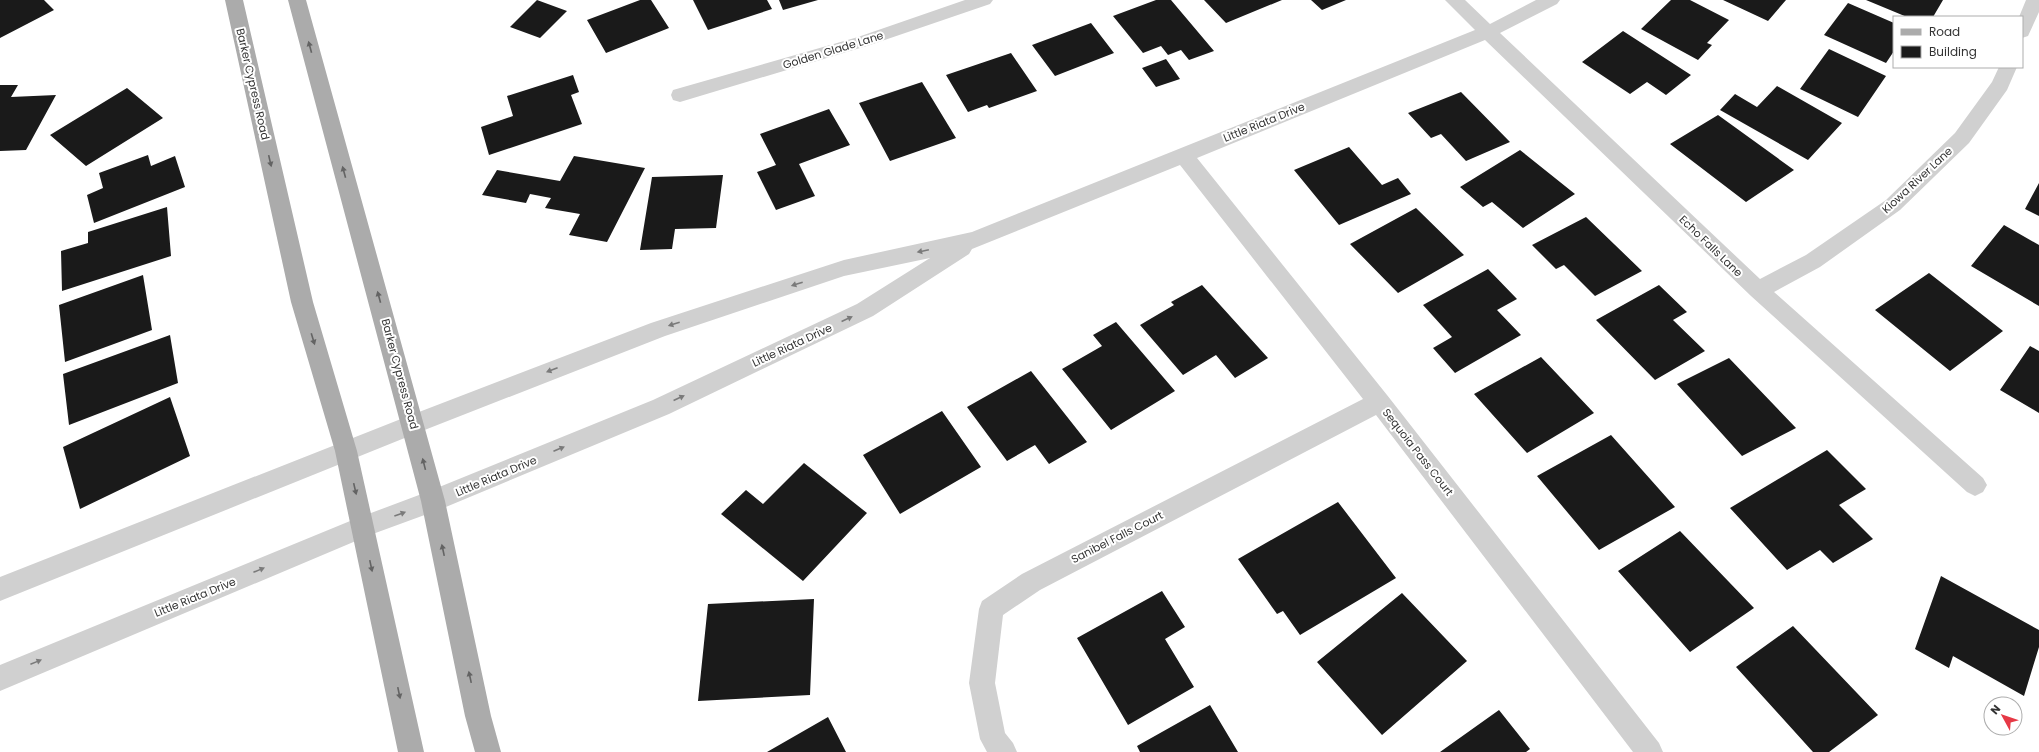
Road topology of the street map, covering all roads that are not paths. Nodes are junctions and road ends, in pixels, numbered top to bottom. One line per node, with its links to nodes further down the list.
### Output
1 (234, 0): 16 (main road, Barker Cypress Road, one-way to 16)
2 (297, 0): 15 (main road, Barker Cypress Road, one-way to 2)
3 (984, 0): 10 (street, Golden Glade Lane)
4 (1454, 0): 8 (street, Echo Falls Lane)
5 (1551, 0): 8 (street, Little Riata Drive)
6 (2035, 0): 7 (street)
7 (2023, 30)
8 (1488, 32): 11 (street, Little Riata Drive); 13 (street, Echo Falls Lane)
9 (2008, 68): 13 (street, Kiowa River Lane)
10 (680, 95)
11 (1183, 155): 12 (street, Little Riata Drive); 14 (street, Sequoia Pass Court)
12 (975, 240): 15 (street, Little Riata Drive, one-way to 15); 18 (street, Little Riata Drive, one-way to 12)
13 (1758, 290): 17 (street, Echo Falls Lane)
14 (1379, 402): 24 (street, Sanibel Falls Court); 25 (street, Sequoia Pass Court)
15 (414, 424): 16 (street, Little Riata Drive); 18 (main road, Barker Cypress Road, one-way to 15)
16 (346, 451): 19 (main road, Barker Cypress Road, one-way to 19); 20 (street, Little Riata Drive)
17 (1975, 485)
18 (433, 501): 19 (street, Little Riata Drive, one-way to 18); 23 (main road, Barker Cypress Road, one-way to 18)
19 (363, 527): 21 (street, Little Riata Drive, one-way to 19); 22 (main road, Barker Cypress Road, one-way to 22)
20 (0, 590)
21 (0, 678)
22 (411, 752)
23 (488, 752)
24 (1004, 752)
25 (1650, 752)

